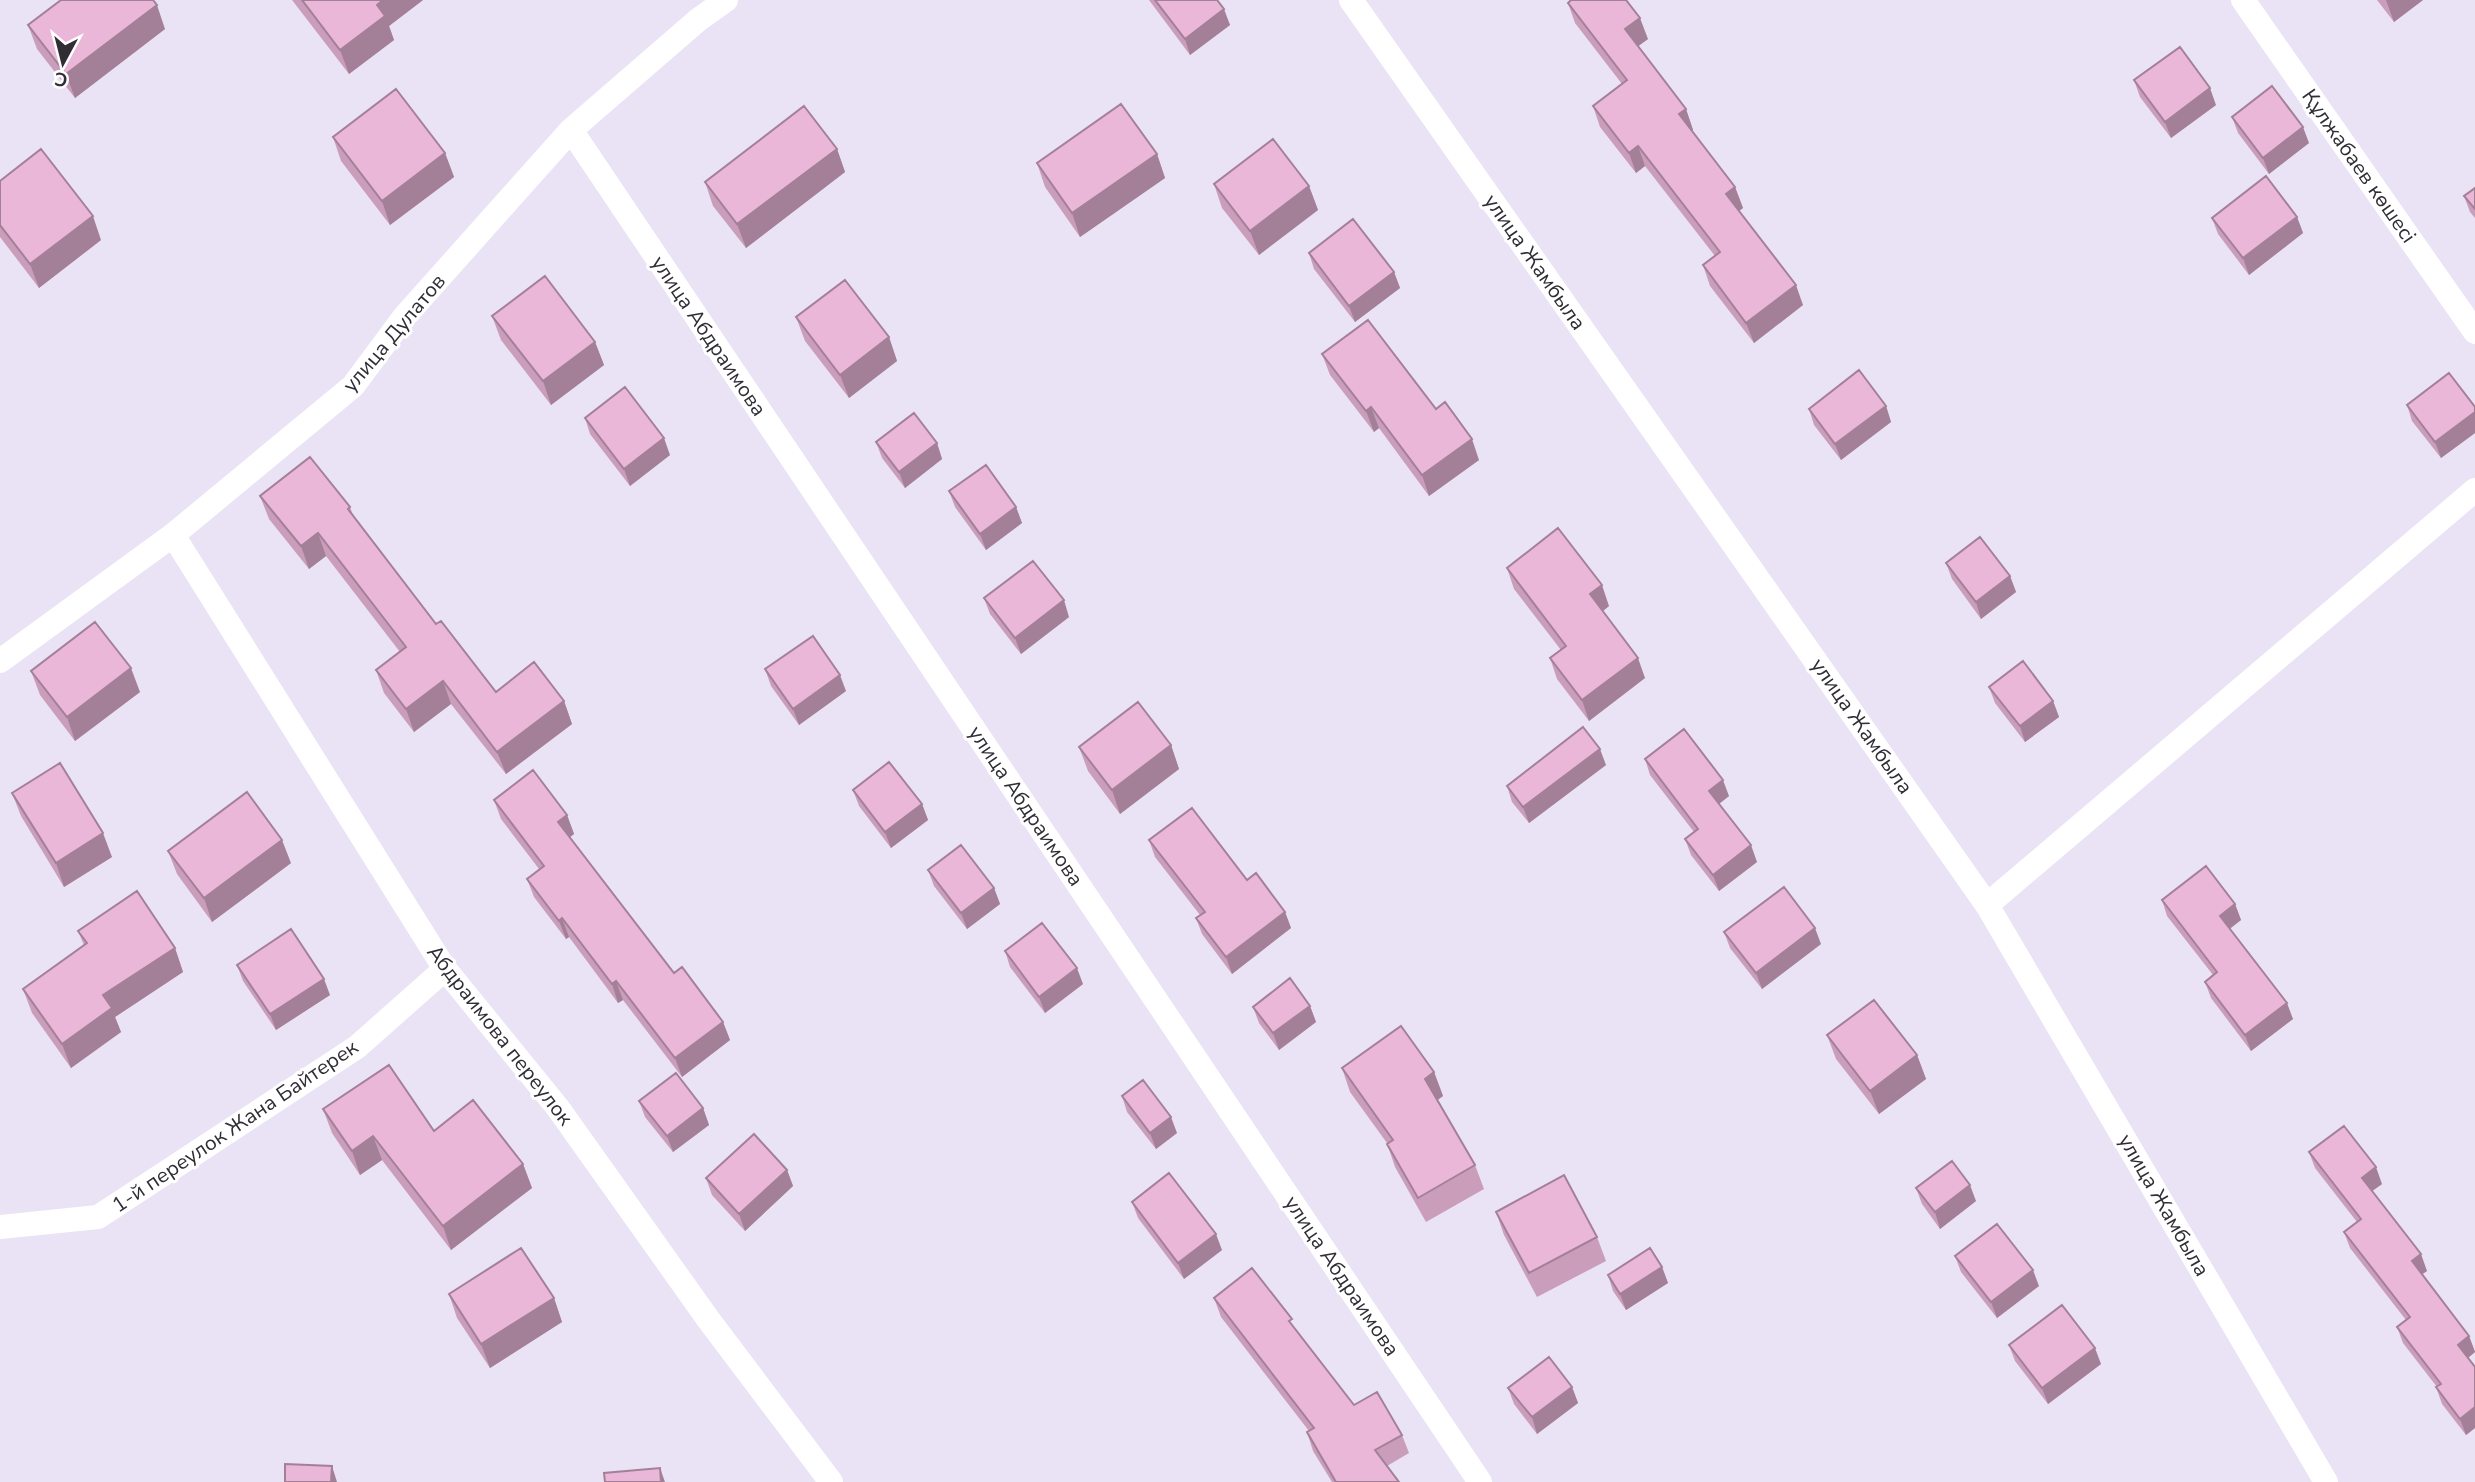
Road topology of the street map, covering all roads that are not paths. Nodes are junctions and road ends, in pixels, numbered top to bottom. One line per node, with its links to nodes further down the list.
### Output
1 (726, 0): 4 (street, улица Дулатов)
2 (1351, 0): 9 (street, улица Жамбыла)
3 (2243, 0): 5 (street, Құлжабаев көшесі)
4 (571, 130): 7 (street, улица Дулатов); 13 (street, улица Абдраимова)
5 (2475, 332)
6 (2475, 490): 9 (street)
7 (173, 535): 8 (street, улица Дулатов); 10 (street, Абдраимова переулок)
8 (0, 661)
9 (1987, 905): 14 (street, улица Жамбыла)
10 (444, 969): 11 (street, 1-й переулок Жана Байтерек); 12 (street, Абдраимова переулок)
11 (0, 1227)
12 (831, 1482)
13 (1480, 1482)
14 (2326, 1482)

